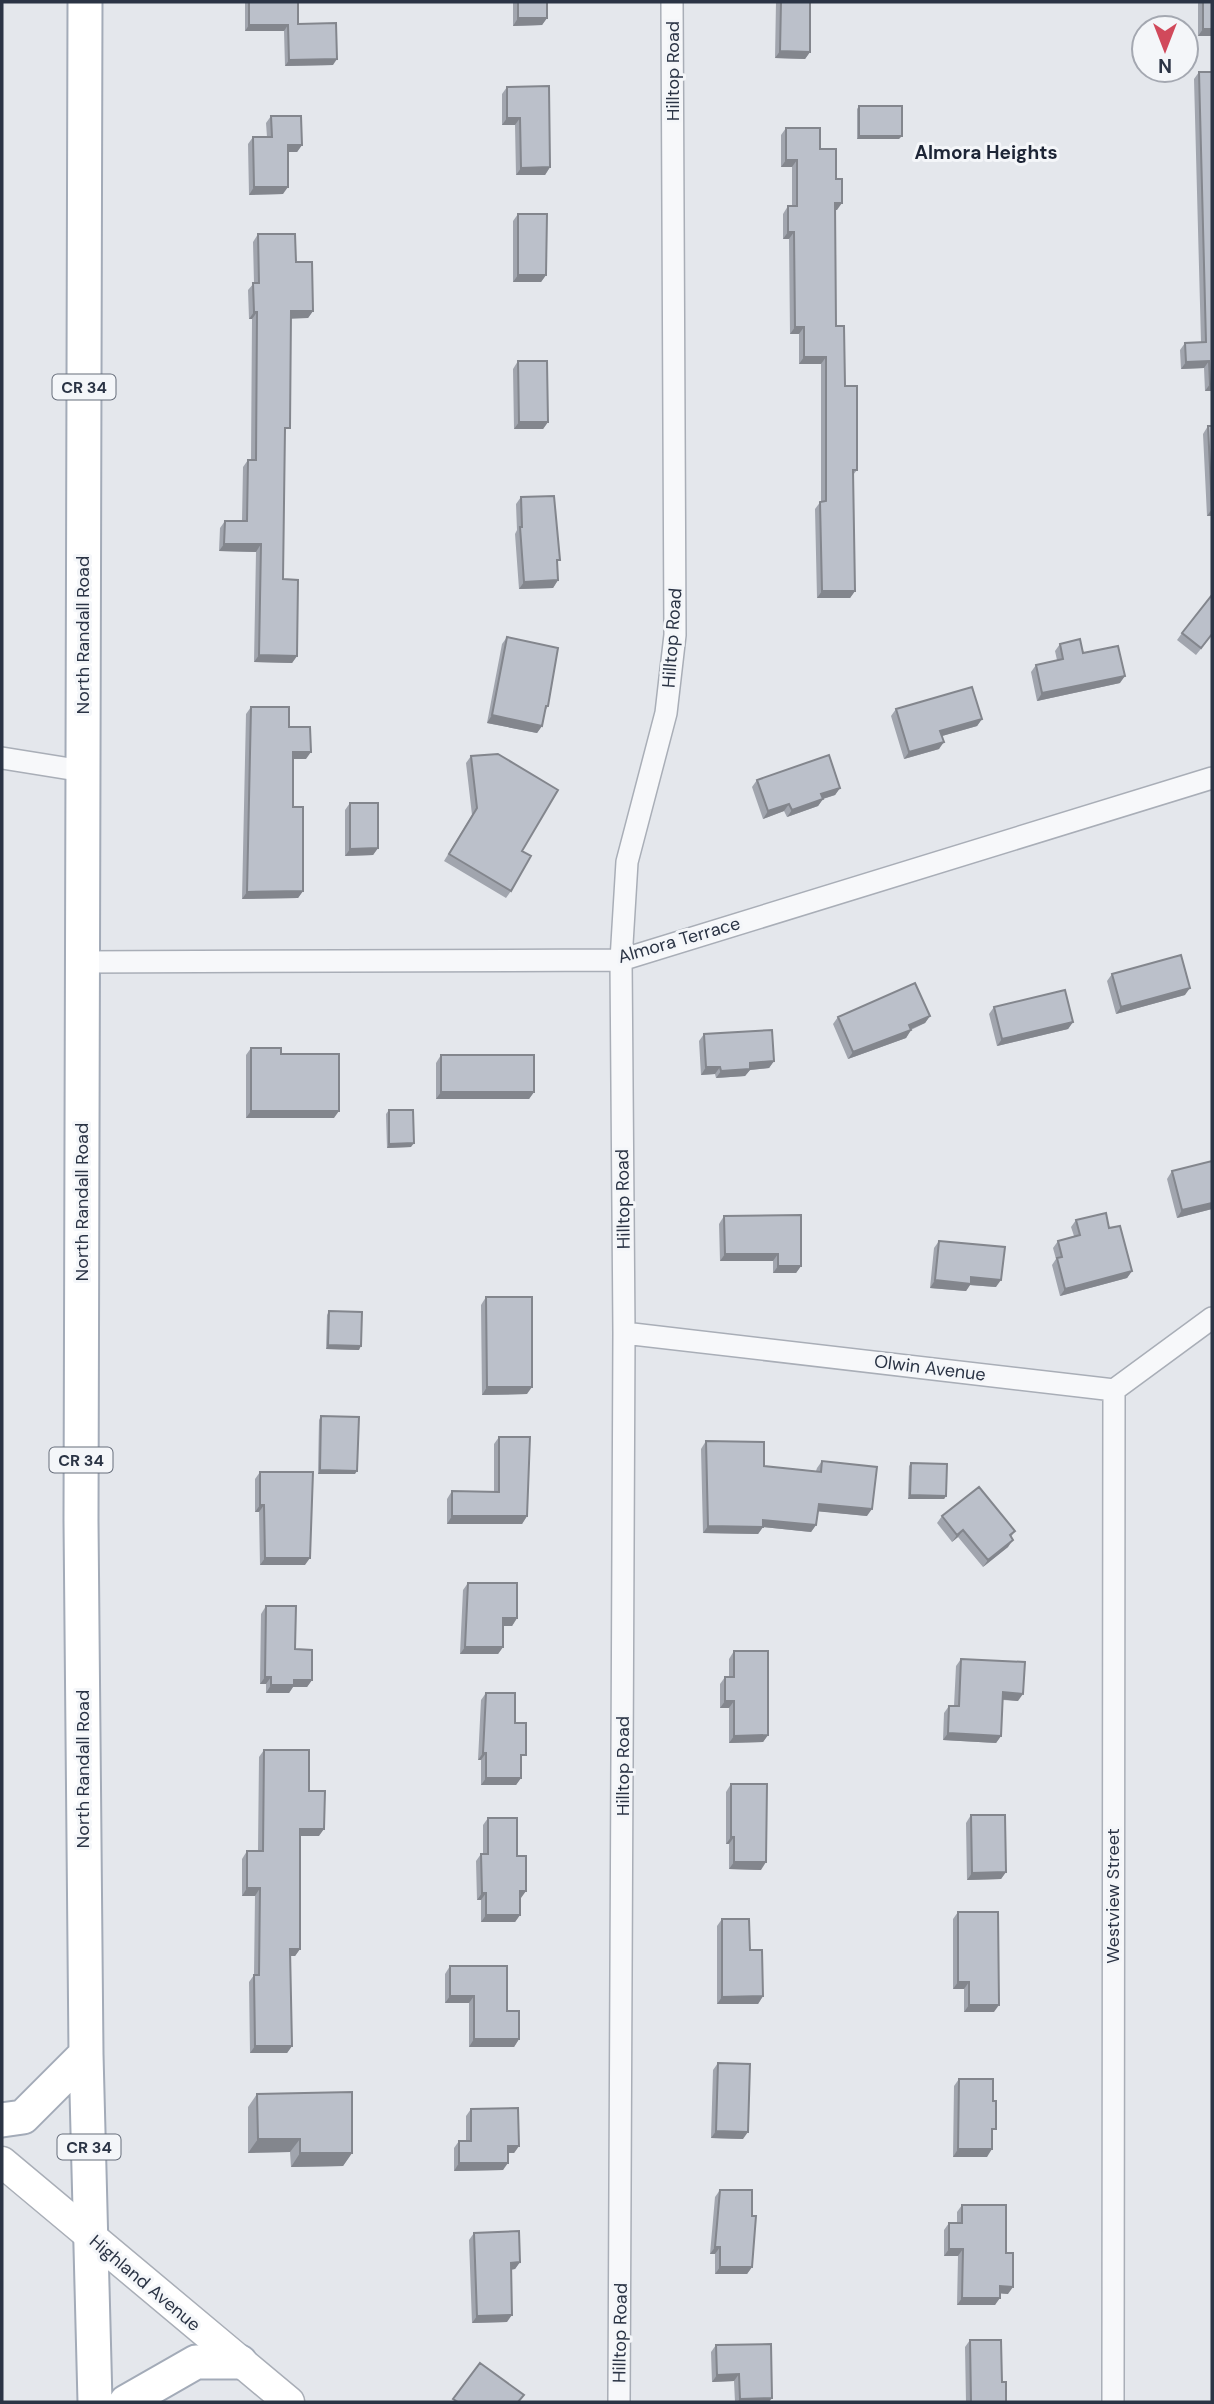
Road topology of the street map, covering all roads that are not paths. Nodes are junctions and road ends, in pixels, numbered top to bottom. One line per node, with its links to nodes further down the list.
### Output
1 (85, 2): 4 (main road, North Randall Road / CR 34)
2 (672, 2): 6 (street, Hilltop Road)
3 (2, 758): 4 (street)
4 (83, 771): 7 (main road, North Randall Road / CR 34)
5 (1212, 779): 6 (street, Almora Terrace)
6 (621, 960): 7 (street, Almora Terrace); 9 (street, Hilltop Road)
7 (83, 962): 11 (main road, North Randall Road / CR 34)
8 (1212, 1318): 10 (street)
9 (624, 1334): 10 (street, Olwin Avenue); 19 (street, Hilltop Road)
10 (1114, 1390): 20 (street, Westview Street)
11 (86, 2054): 12 (main road); 14 (main road, North Randall Road / CR 34)
12 (2, 2120)
13 (2, 2162): 14 (main road, Highland Avenue)
14 (92, 2240): 15 (main road, Highland Avenue); 16 (main road, North Randall Road / CR 34)
15 (240, 2362): 17 (main road); 18 (main road, Highland Avenue)
16 (95, 2402)
17 (126, 2402)
18 (289, 2402)
19 (619, 2402)
20 (1113, 2402)

